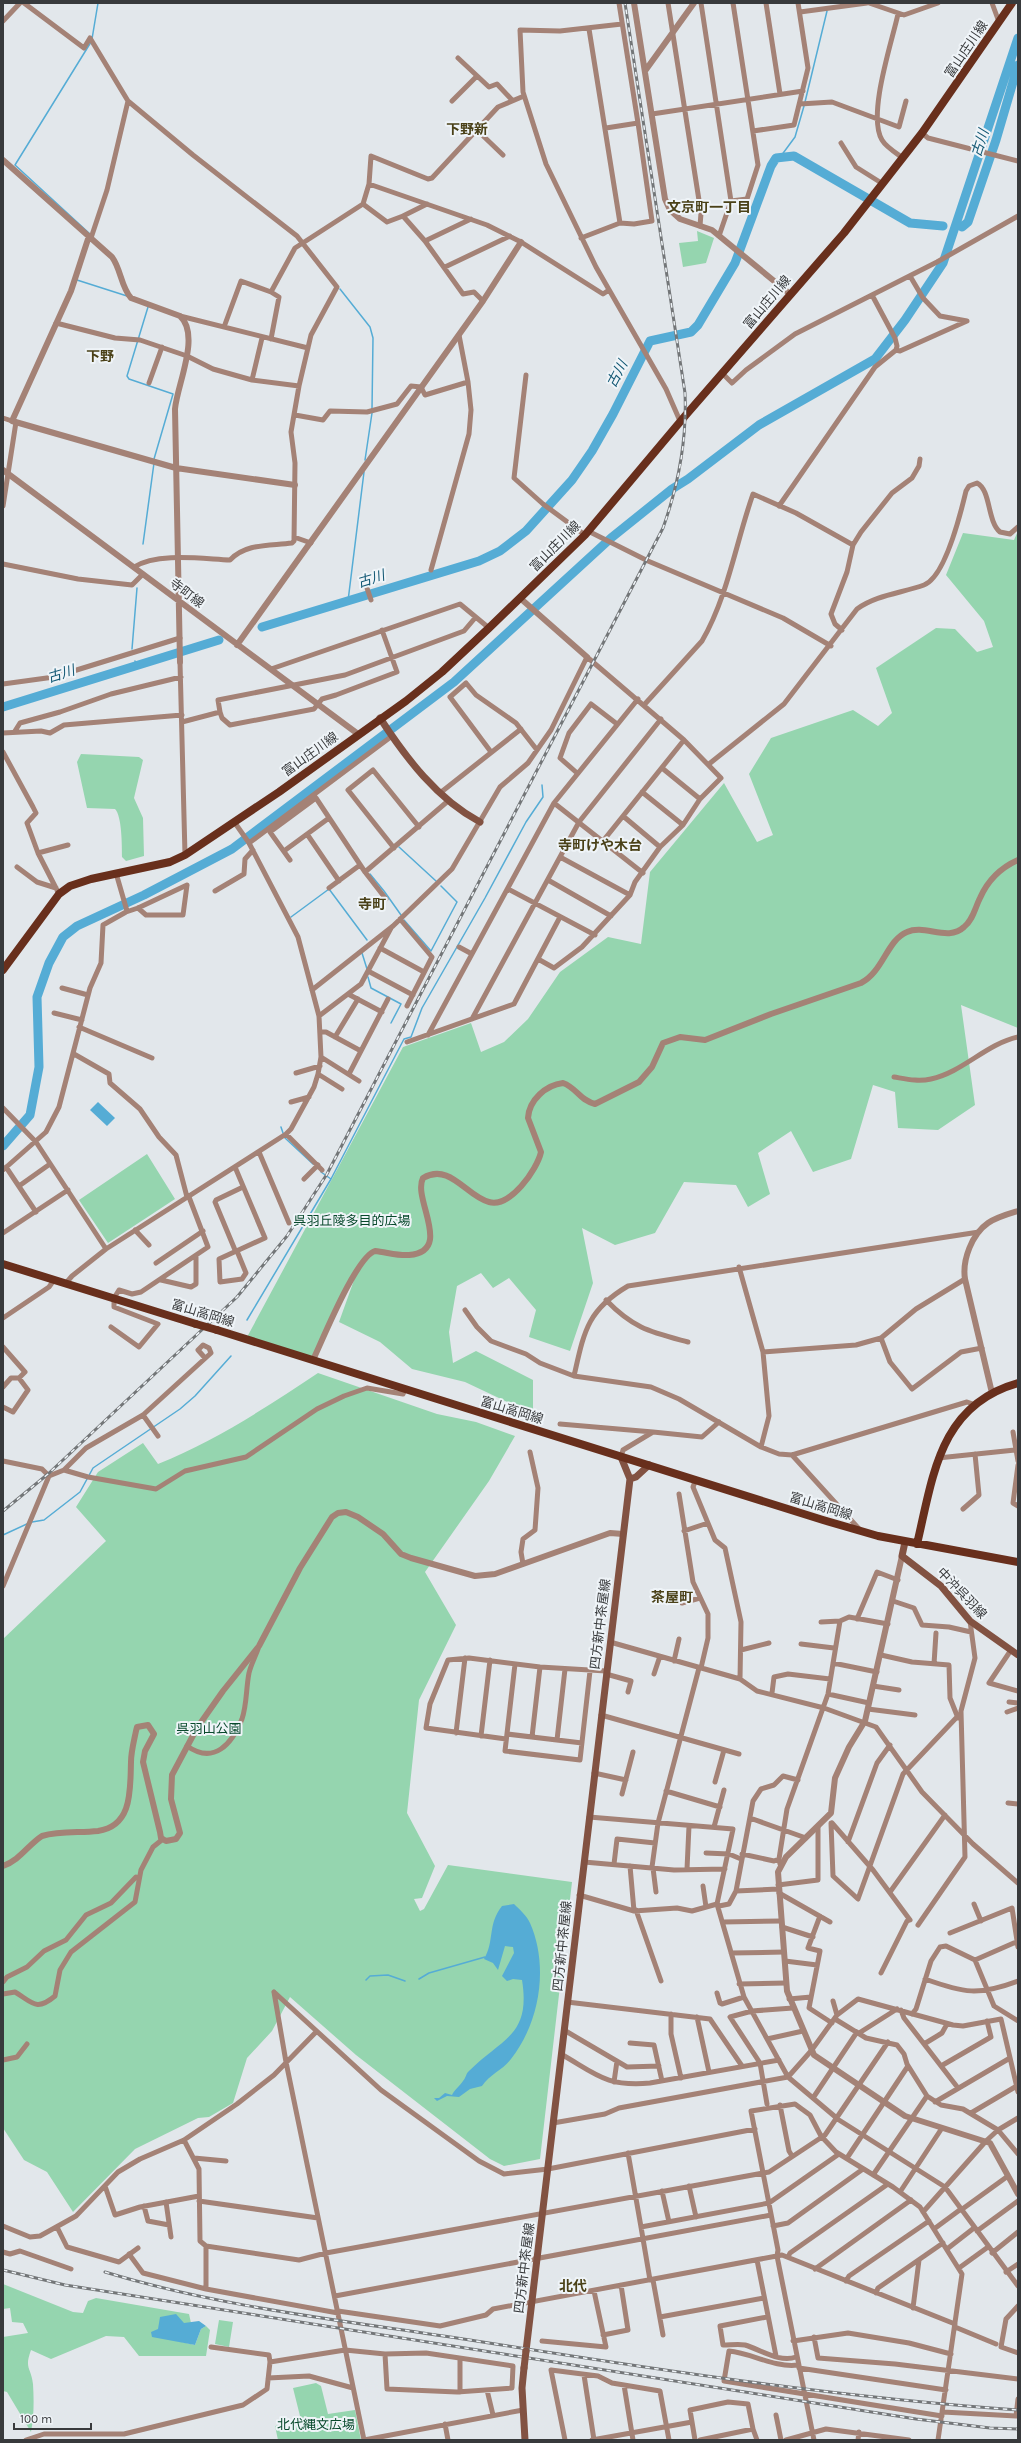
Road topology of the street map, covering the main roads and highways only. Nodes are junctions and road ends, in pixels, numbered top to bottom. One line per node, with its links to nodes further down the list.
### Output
1 (1012, 3): 2 (main road, 富山庄川線)
2 (380, 718): 3 (main road); 4 (main road, 富山庄川線)
3 (480, 822)
4 (3, 970)
5 (3, 1264): 7 (main road, 富山高岡線, bridge)
6 (1018, 1383): 11 (main road)
7 (621, 1457): 8 (main road, 富山高岡線); 9 (main road, 四方新中茶屋線)
8 (649, 1465): 9 (main road); 10 (main road, 富山高岡線)
9 (630, 1479): 14 (main road, 四方新中茶屋線, bridge)
10 (905, 1542): 11 (main road, 富山高岡線); 13 (main road, 中沖呉羽線)
11 (917, 1544): 12 (main road, 富山高岡線)
12 (1018, 1562)
13 (1018, 1655)
14 (525, 2440)

